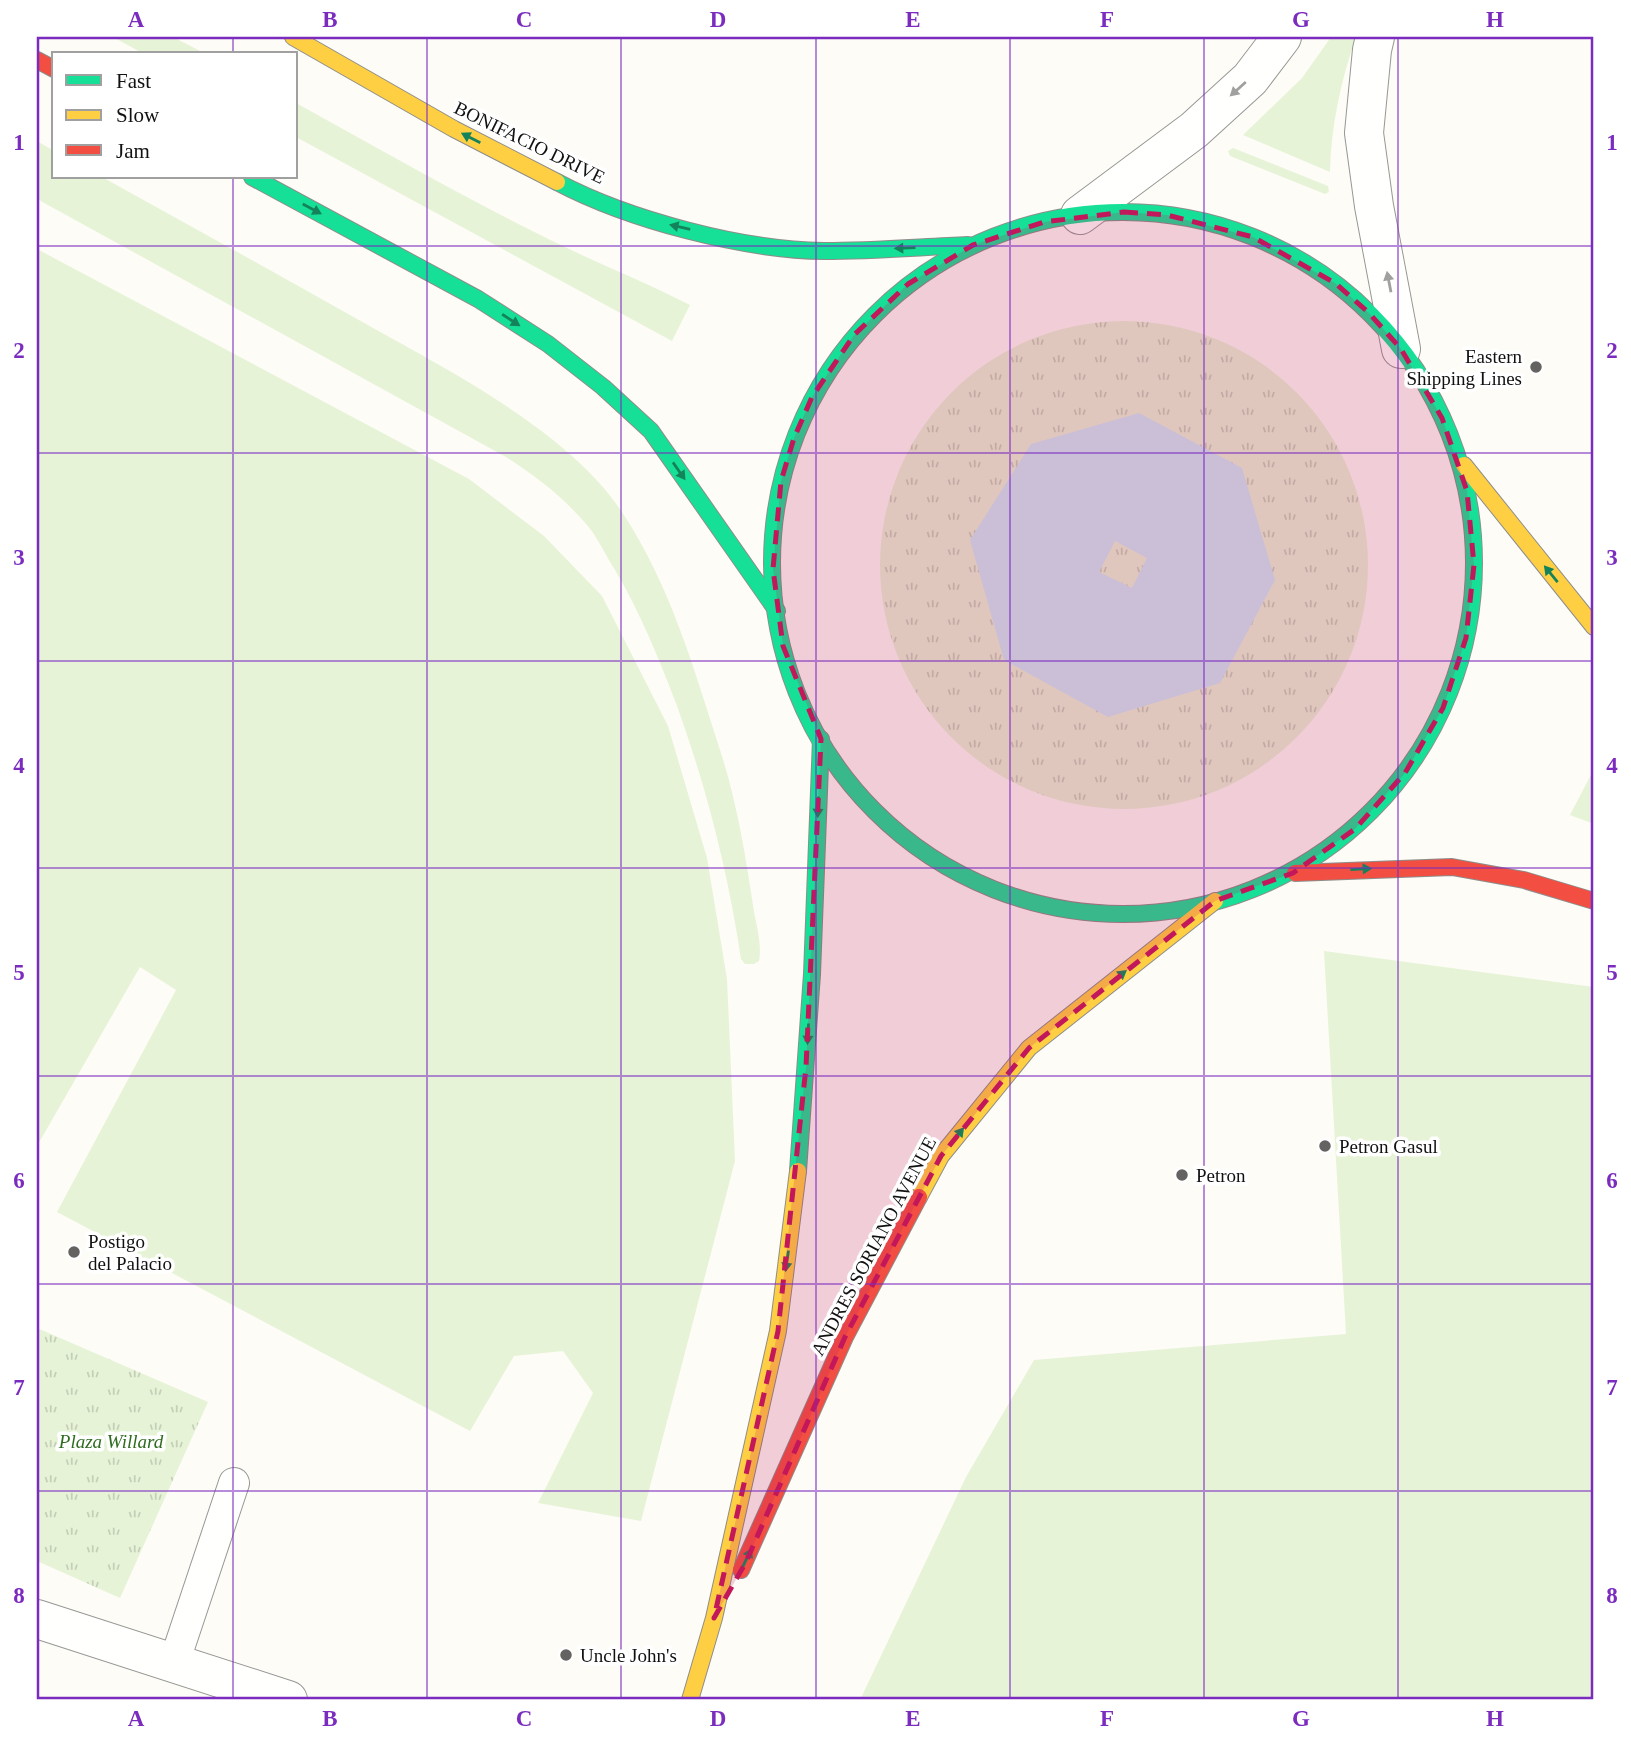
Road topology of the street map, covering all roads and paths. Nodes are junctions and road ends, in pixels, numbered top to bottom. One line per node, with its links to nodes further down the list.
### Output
1 (293, 37): 6 (main road, BONIFACIO DRIVE, one-way to 1)
2 (1282, 37): 5 (street, one-way to 5)
3 (1375, 37): 7 (street, one-way to 3)
4 (254, 178): 9 (main road, one-way to 9)
5 (1080, 215): 6 (main road); 7 (main road)
6 (973, 245): 9 (main road)
7 (1401, 349): 8 (main road)
8 (1457, 457): 10 (main road, one-way to 8); 12 (main road)
9 (779, 613): 11 (main road)
10 (1594, 627)
11 (821, 739): 13 (main road); 16 (main road, ANDRES SORIANO AVENUE, one-way to 16)
12 (1293, 873): 13 (main road); 14 (main road, one-way to 14)
13 (1215, 901): 16 (main road, ANDRES SORIANO AVENUE, one-way to 13)
14 (1594, 901)
15 (234, 1483): 18 (lane)
16 (714, 1618): 20 (main road, ANDRES SORIANO AVENUE)
17 (37, 1619): 18 (street)
18 (174, 1663): 19 (street)
19 (288, 1700)
20 (690, 1700)

